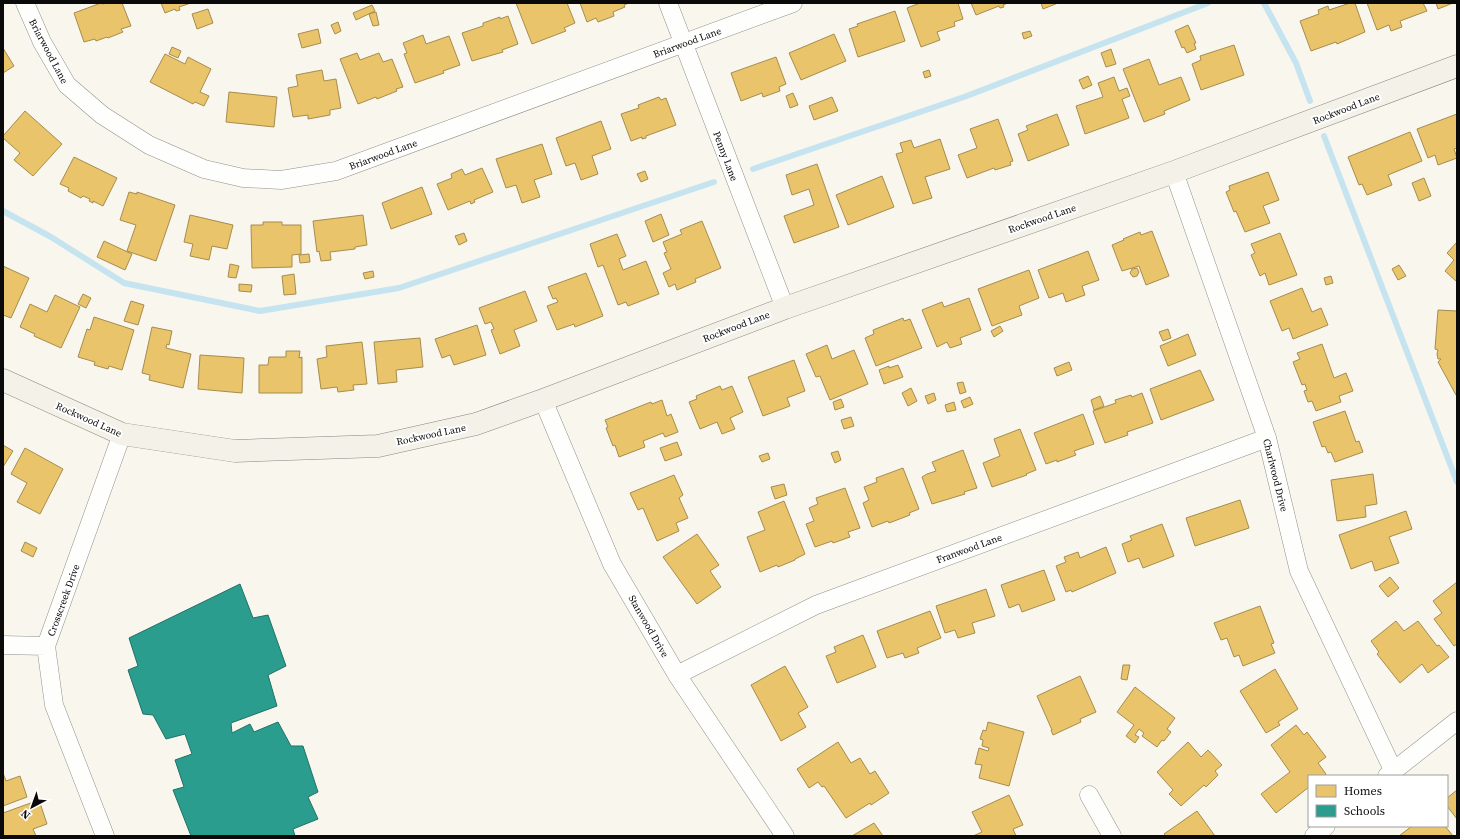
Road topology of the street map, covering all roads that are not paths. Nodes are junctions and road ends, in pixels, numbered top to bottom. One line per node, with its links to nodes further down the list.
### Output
1 (25, 3): 4 (street, Briarwood Lane)
2 (668, 3): 4 (street, Penny Lane)
3 (793, 3): 4 (street, Briarwood Lane)
4 (683, 44): 7 (street, Penny Lane)
5 (1457, 66): 6 (street, Rockwood Lane)
6 (1174, 172): 7 (street, Rockwood Lane); 11 (street, Charlwood Drive)
7 (785, 308): 9 (street, Rockwood Lane)
8 (3, 380): 10 (street, Rockwood Lane)
9 (543, 400): 10 (street, Rockwood Lane); 14 (street, Stanwood Drive)
10 (122, 434): 13 (street, Crosscreek Drive)
11 (1267, 438): 14 (street, Franwood Lane); 16 (street, Charlwood Drive)
12 (3, 645): 13 (street)
13 (46, 646): 19 (street, Crosscreek Drive)
14 (677, 675): 20 (street, Stanwood Drive)
15 (1457, 721): 16 (street)
16 (1390, 773)
17 (1089, 795): 21 (street)
18 (1325, 827): 22 (street)
19 (105, 836)
20 (785, 836)
21 (1112, 836)
22 (1314, 836)

